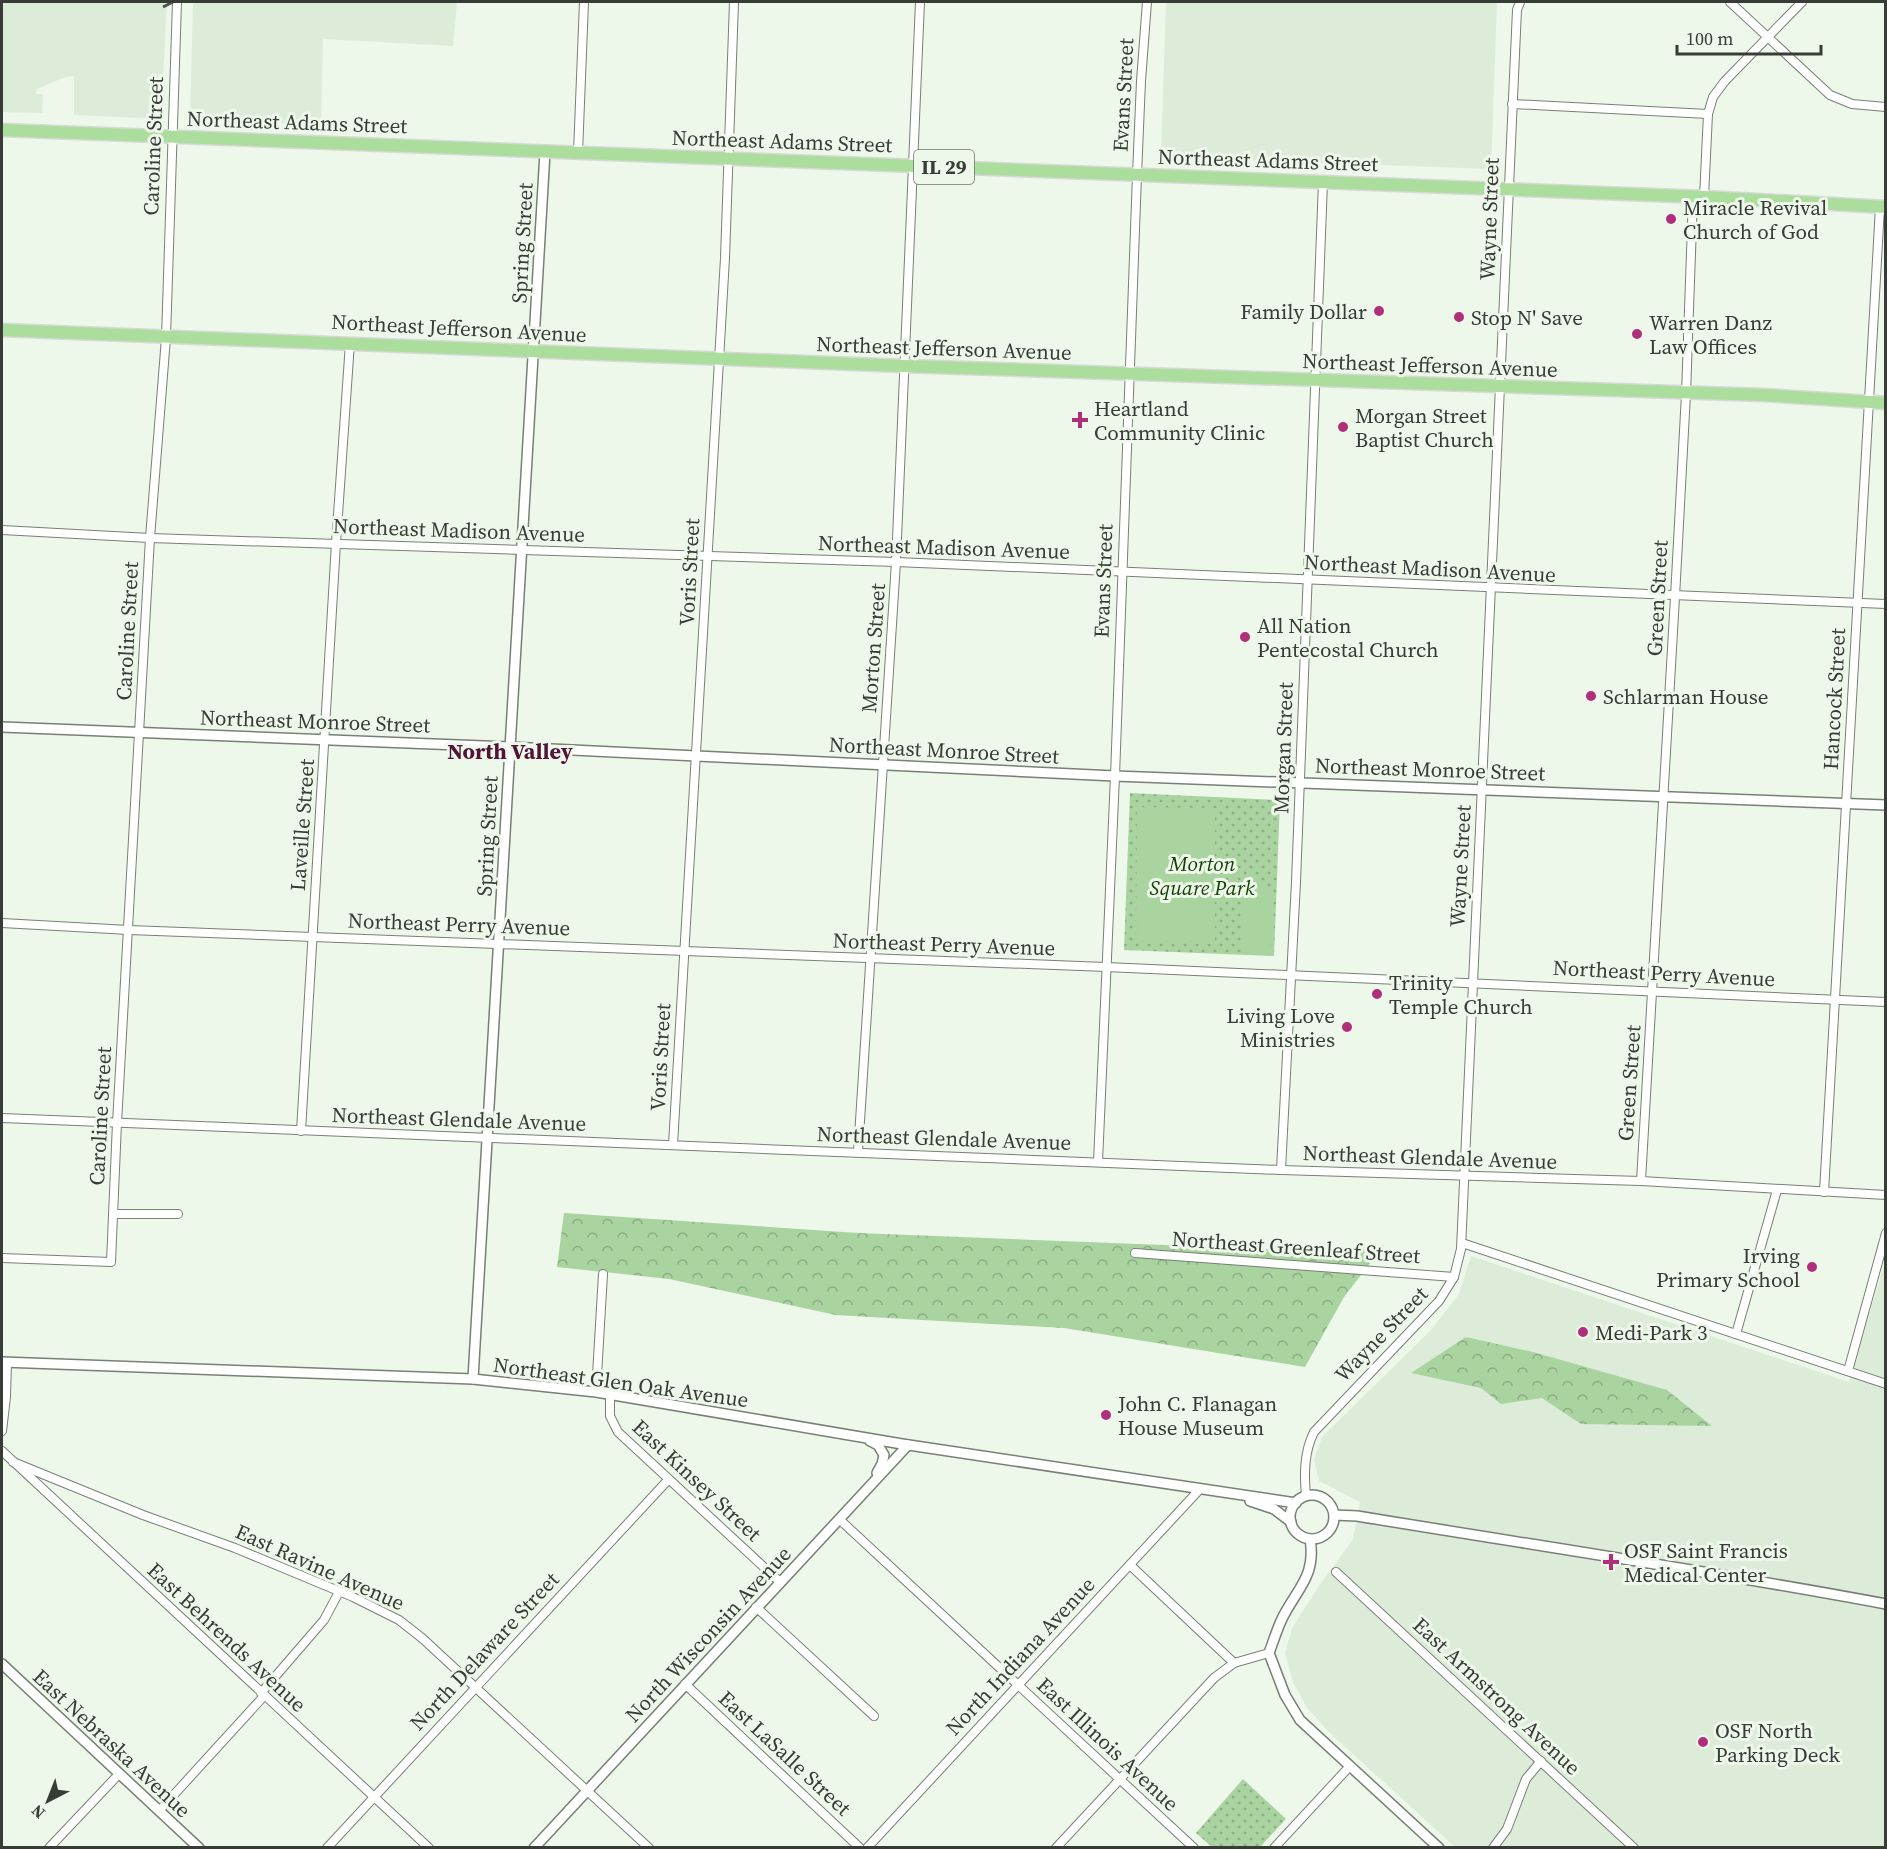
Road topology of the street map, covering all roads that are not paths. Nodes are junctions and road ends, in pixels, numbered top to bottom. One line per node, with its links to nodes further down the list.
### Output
1 (177, 2): 14 (street, Caroline Street)
2 (584, 2): 16 (street)
3 (734, 2): 17 (street, Voris Street)
4 (920, 2): 18 (street, Morton Street)
5 (1147, 2): 19 (street, Evans Street)
6 (1520, 2): 10 (street, Wayne Street)
7 (1730, 2): 9 (street)
8 (1802, 2): 9 (street, Green Street)
9 (1768, 37): 11 (street); 12 (street, Green Street)
10 (1512, 105): 12 (street); 21 (street, Wayne Street)
11 (1886, 107)
12 (1708, 114): 22 (street, Green Street)
13 (2, 130): 14 (main road, Northeast Adams Street / IL 29)
14 (171, 137): 15 (main road, Northeast Adams Street / IL 29); 25 (street, Caroline Street)
15 (545, 152): 16 (main road, Northeast Adams Street / IL 29); 27 (street, Spring Street)
16 (578, 153): 17 (main road, Northeast Adams Street / IL 29)
17 (729, 159): 18 (main road, Northeast Adams Street / IL 29); 28 (street, Voris Street)
18 (913, 166): 19 (main road, Northeast Adams Street / IL 29); 29 (street, Morton Street)
19 (1137, 175): 20 (main road, Northeast Adams Street / IL 29); 30 (street, Evans Street)
20 (1323, 182): 21 (main road, Northeast Adams Street / IL 29); 31 (street, Morgan Street)
21 (1508, 189): 22 (main road, Northeast Adams Street / IL 29); 32 (street, Wayne Street)
22 (1698, 197): 23 (main road, Northeast Adams Street / IL 29); 33 (street, Green Street)
23 (1883, 207): 34 (street, Hancock Street)
24 (2, 330): 25 (main road, Northeast Jefferson Avenue)
25 (166, 338): 26 (main road, Northeast Jefferson Avenue); 37 (street, Caroline Street)
26 (350, 343): 27 (main road, Northeast Jefferson Avenue); 38 (street, Laveille Street)
27 (534, 352): 28 (main road, Northeast Jefferson Avenue); 39 (street, Spring Street)
28 (718, 359): 29 (main road, Northeast Jefferson Avenue); 40 (street, Voris Street)
29 (904, 366): 30 (main road, Northeast Jefferson Avenue); 41 (street, Morton Street)
30 (1130, 374): 31 (main road, Northeast Jefferson Avenue); 42 (street, Evans Street)
31 (1314, 381): 32 (main road, Northeast Jefferson Avenue); 43 (street, Morgan Street)
32 (1501, 386): 33 (main road, Northeast Jefferson Avenue); 44 (street, Wayne Street)
33 (1686, 394): 34 (main road, Northeast Jefferson Avenue); 45 (street, Green Street)
34 (1870, 402): 35 (main road, Northeast Jefferson Avenue); 46 (street, Hancock Street)
35 (1886, 403)
36 (2, 530): 37 (street, Northeast Madison Avenue)
37 (150, 538): 38 (street, Northeast Madison Avenue); 49 (street, Caroline Street)
38 (336, 543): 39 (street, Northeast Madison Avenue); 50 (street, Laveille Street)
39 (522, 550): 40 (street, Northeast Madison Avenue); 51 (street, Spring Street)
40 (707, 556): 41 (street, Northeast Madison Avenue); 52 (street, Voris Street)
41 (896, 562): 42 (street, Northeast Madison Avenue); 53 (street, Morton Street)
42 (1121, 573): 43 (street, Northeast Madison Avenue); 54 (street, Evans Street)
43 (1307, 580): 44 (street, Northeast Madison Avenue); 55 (street, Morgan Street)
44 (1491, 588): 45 (street, Northeast Madison Avenue); 56 (street, Wayne Street)
45 (1675, 597): 46 (street, Northeast Madison Avenue); 57 (street, Green Street)
46 (1858, 603): 47 (street, Northeast Madison Avenue); 58 (street, Hancock Street)
47 (1886, 604)
48 (2, 727): 49 (street, Northeast Monroe Street)
49 (139, 732): 50 (street, Northeast Monroe Street); 61 (street, Caroline Street)
50 (326, 739): 51 (street, Northeast Monroe Street); 62 (street, Laveille Street)
51 (510, 747): 52 (street, Northeast Monroe Street); 63 (street, Spring Street)
52 (697, 756): 53 (street, Northeast Monroe Street); 64 (street, Voris Street)
53 (884, 766): 54 (street, Northeast Monroe Street); 65 (street, Morton Street)
54 (1115, 776): 55 (street, Northeast Monroe Street); 66 (street, Evans Street)
55 (1300, 783): 56 (street, Northeast Monroe Street); 67 (street, Morgan Street)
56 (1482, 789): 57 (street, Northeast Monroe Street); 68 (street, Wayne Street)
57 (1663, 796): 58 (street, Northeast Monroe Street); 69 (street, Green Street)
58 (1846, 803): 59 (street, Northeast Monroe Street); 70 (street, Hancock Street)
59 (1886, 805)
60 (2, 923): 61 (street, Northeast Perry Avenue)
61 (129, 930): 62 (street, Northeast Perry Avenue); 73 (street, Caroline Street)
62 (313, 936): 63 (street, Northeast Perry Avenue); 74 (street, Laveille Street)
63 (499, 944): 64 (street, Northeast Perry Avenue); 75 (street, Spring Street)
64 (684, 951): 65 (street, Northeast Perry Avenue); 76 (street, Voris Street)
65 (869, 959): 66 (street, Northeast Perry Avenue); 77 (street, Morton Street)
66 (1106, 968): 67 (street, Northeast Perry Avenue); 78 (street, Evans Street)
67 (1292, 976): 68 (street, Northeast Perry Avenue); 79 (street, Morgan Street)
68 (1471, 982): 69 (street, Northeast Perry Avenue); 80 (street, Wayne Street)
69 (1652, 991): 70 (street, Northeast Perry Avenue); 81 (street, Green Street)
70 (1835, 999): 71 (street, Northeast Perry Avenue); 83 (street, Hancock Street)
71 (1886, 1002)
72 (2, 1118): 73 (street, Northeast Glendale Avenue)
73 (117, 1123): 74 (street, Northeast Glendale Avenue); 85 (street, Caroline Street)
74 (301, 1131): 75 (street, Northeast Glendale Avenue)
75 (487, 1138): 76 (street, Northeast Glendale Avenue); 96 (street, Spring Street)
76 (674, 1144): 77 (street, Northeast Glendale Avenue)
77 (858, 1152): 78 (street, Northeast Glendale Avenue)
78 (1098, 1162): 79 (street, Northeast Glendale Avenue)
79 (1281, 1170): 80 (street, Northeast Glendale Avenue)
80 (1464, 1176): 81 (street, Northeast Glendale Avenue); 88 (street, Wayne Street)
81 (1641, 1181): 82 (street, Northeast Glendale Avenue)
82 (1777, 1190): 83 (street, Northeast Glendale Avenue); 93 (street)
83 (1824, 1192): 84 (street, Northeast Glendale Avenue)
84 (1886, 1195)
85 (113, 1214): 86 (street); 90 (street, Caroline Street)
86 (178, 1214)
87 (1886, 1233): 95 (street)
88 (1462, 1243): 92 (street, Wayne Street); 93 (street)
89 (1135, 1253): 92 (street, Northeast Greenleaf Street)
90 (2, 1258)
91 (603, 1274): 98 (street)
92 (1454, 1277): 109 (street, Wayne Street)
93 (1736, 1334): 95 (street)
94 (4, 1362): 96 (street, Northeast Glen Oak Avenue); 100 (street)
95 (1848, 1371): 97 (street)
96 (473, 1379): 98 (street, Northeast Glen Oak Avenue)
97 (1886, 1384)
98 (596, 1392): 99 (street, Northeast Glen Oak Avenue)
99 (610, 1394): 101 (street, Northeast Glen Oak Avenue); 105 (street, East Kinsey Street)
100 (2, 1431)
101 (857, 1436): 102 (street, Northeast Glen Oak Avenue); 107 (street)
102 (908, 1444): 106 (street, Northeast Glen Oak Avenue); 107 (street, North Wisconsin Avenue)
103 (2, 1451): 104 (street, East Behrends Avenue)
104 (13, 1462): 118 (street, East Ravine Avenue); 127 (street, East Behrends Avenue)
105 (668, 1480): 117 (street, East Kinsey Street); 126 (street, North Delaware Street)
106 (1200, 1489): 108 (street, Northeast Glen Oak Avenue); 115 (street, North Indiana Avenue)
107 (863, 1493): 112 (street, North Wisconsin Avenue)
108 (1231, 1494): 110 (street, Northeast Glen Oak Avenue); 113 (street, Northeast Glen Oak Avenue)
109 (1306, 1496): 110 (street); 111 (street)
110 (1296, 1503): 113 (street)
111 (1334, 1515): 114 (street); 119 (street)
112 (839, 1519): 117 (street, North Wisconsin Avenue); 125 (street, East Illinois Avenue)
113 (1291, 1521): 114 (street)
114 (1310, 1539): 121 (street)
115 (1130, 1565): 122 (street); 125 (street, North Indiana Avenue)
116 (1336, 1572): 129 (street, East Armstrong Avenue)
117 (780, 1582): 120 (street, North Wisconsin Avenue)
118 (339, 1592): 126 (street, East Ravine Avenue); 127 (street)
119 (1886, 1601)
120 (756, 1607): 124 (street, North Wisconsin Avenue); 128 (street)
121 (1269, 1653): 122 (street); 130 (street)
122 (1234, 1663): 132 (street)
123 (2, 1664): 131 (street, East Nebraska Avenue)
124 (685, 1684): 133 (street, North Wisconsin Avenue); 142 (street, East LaSalle Street)
125 (1017, 1685): 132 (street, East Illinois Avenue); 143 (street, North Indiana Avenue)
126 (476, 1687): 133 (street, East Ravine Avenue); 134 (street, North Delaware Street)
127 (262, 1694): 134 (street, East Behrends Avenue); 135 (street)
128 (874, 1716)
129 (1541, 1761): 148 (street); 149 (street, East Armstrong Avenue)
130 (1350, 1766): 146 (street); 147 (street)
131 (119, 1774): 135 (street, East Nebraska Avenue); 136 (street)
132 (1119, 1779): 144 (street); 145 (street, East Illinois Avenue)
133 (587, 1790): 140 (street, North Wisconsin Avenue); 141 (street, East Ravine Avenue)
134 (374, 1797): 138 (street, North Delaware Street); 139 (street, East Behrends Avenue)
135 (159, 1811): 137 (street, East Nebraska Avenue)
136 (49, 1848)
137 (199, 1848)
138 (327, 1848)
139 (429, 1848)
140 (534, 1848)
141 (648, 1848)
142 (860, 1848)
143 (867, 1848)
144 (1056, 1848)
145 (1194, 1848)
146 (1274, 1848)
147 (1439, 1848)
148 (1493, 1848)
149 (1634, 1848)

